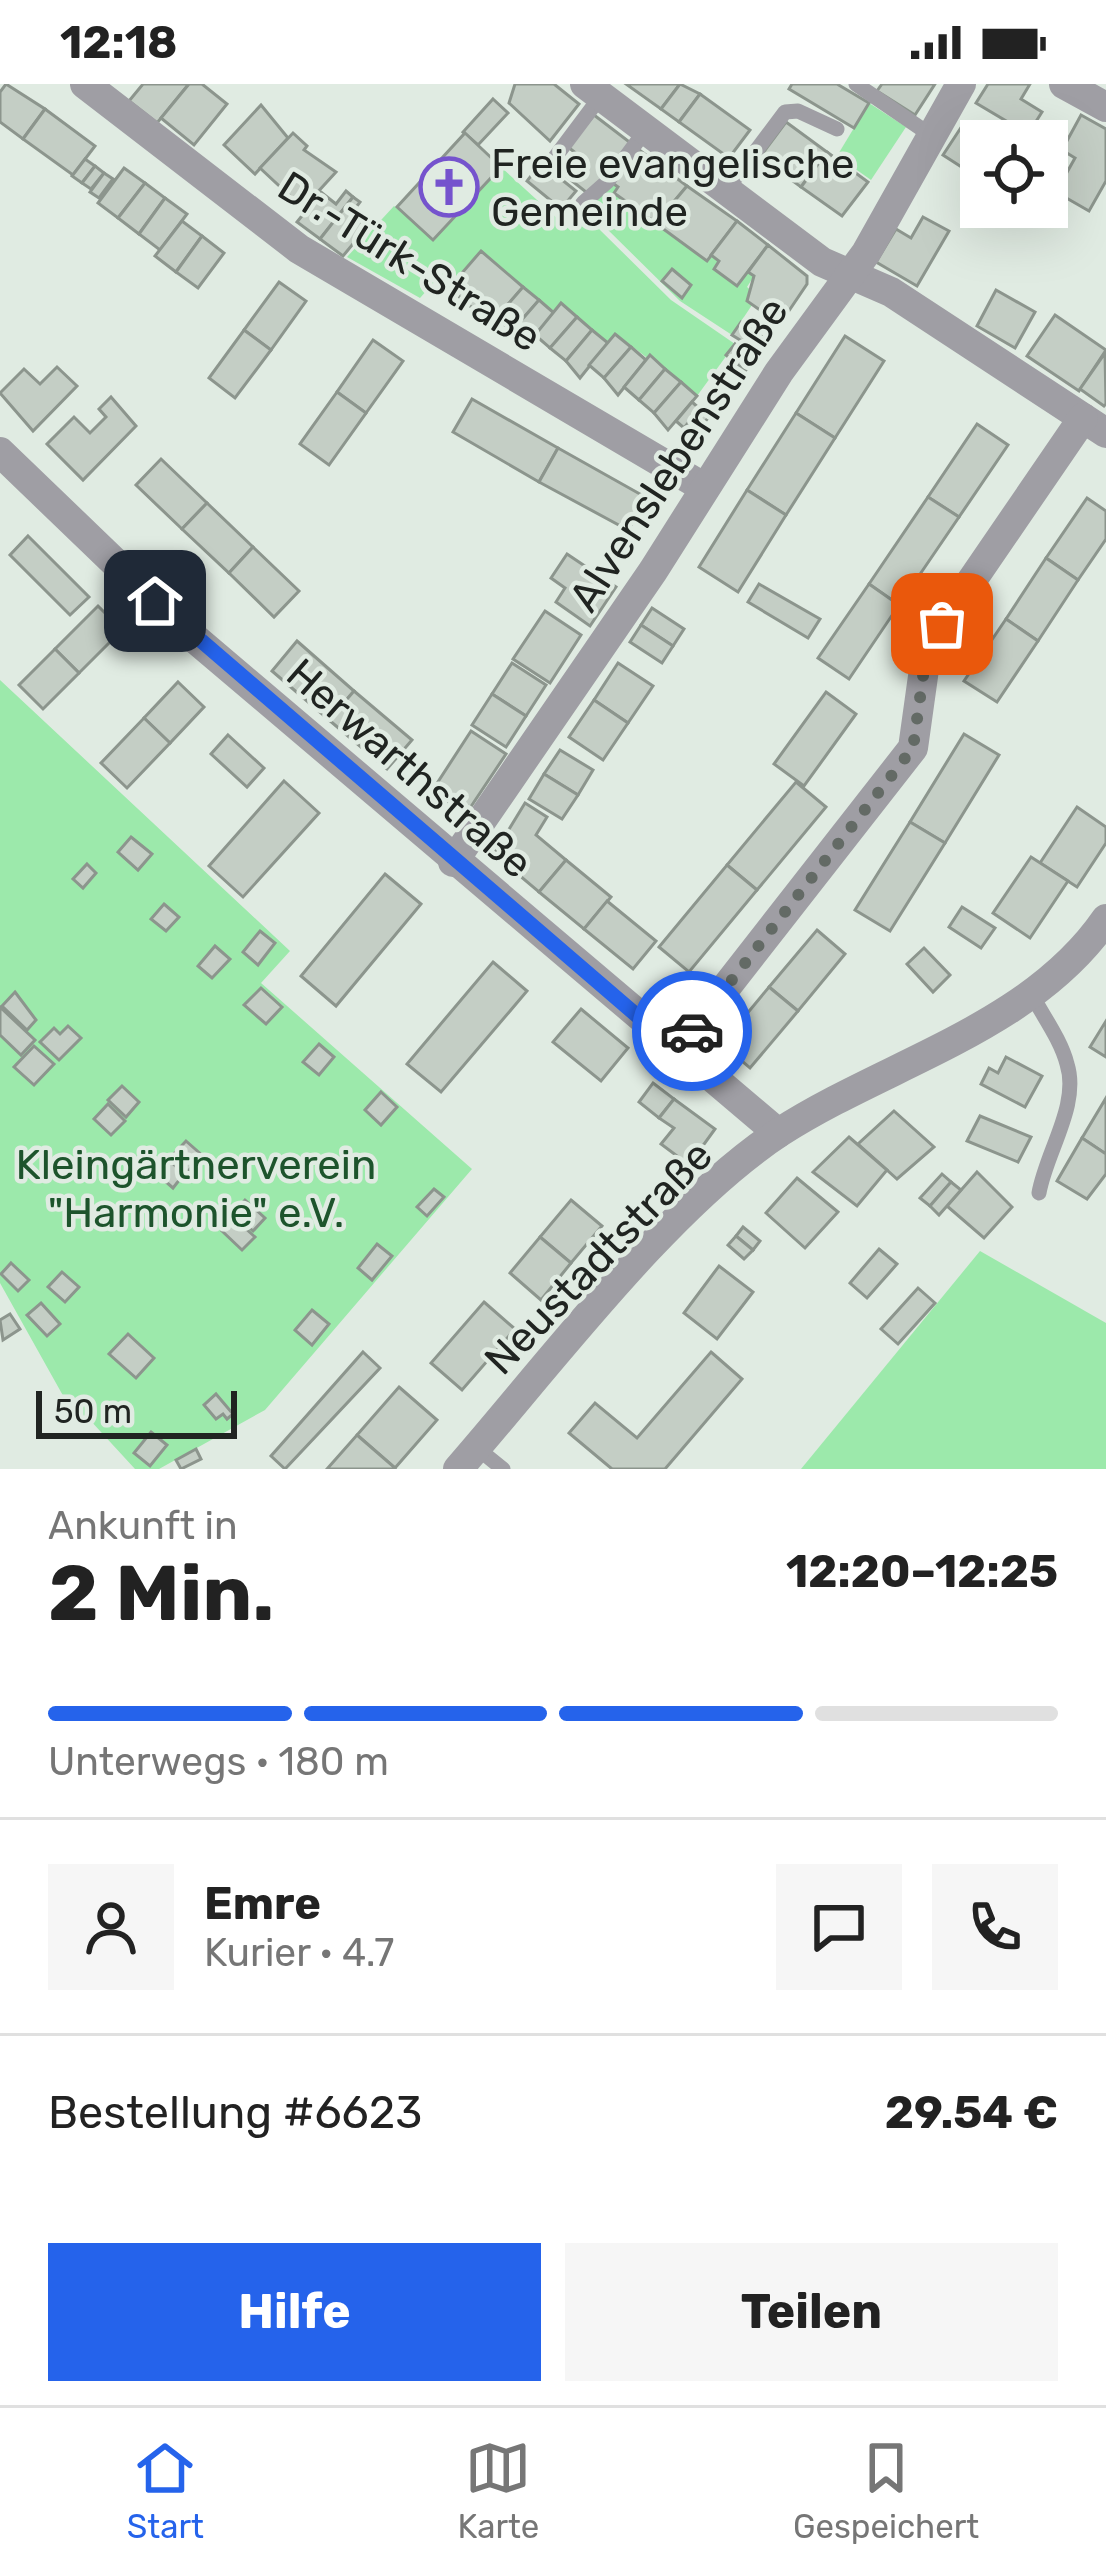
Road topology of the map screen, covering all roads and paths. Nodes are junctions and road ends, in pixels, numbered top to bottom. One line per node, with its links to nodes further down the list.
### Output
1 (85, 84): 16 (street, Dr.-Türk-Straße)
2 (856, 84): 9 (lane)
3 (962, 84): 9 (street, Alvenslebenstraße)
4 (1064, 84): 6 (street)
5 (593, 90): 8 (street); 10 (lane)
6 (1106, 106)
7 (837, 129): 11 (lane)
8 (645, 131): 11 (street); 12 (lane)
9 (932, 136): 13 (street, Alvenslebenstraße)
10 (553, 160)
11 (725, 192): 13 (street)
12 (583, 203)
13 (848, 272): 14 (street); 16 (street, Alvenslebenstraße)
14 (1095, 426): 20 (street)
15 (0, 452): 17 (street, Herwarthstraße)
16 (705, 488): 17 (street, Alvenslebenstraße)
17 (454, 862): 20 (street, Herwarthstraße)
18 (1106, 919): 19 (street, Neustadtstraße)
19 (1032, 995): 21 (street, Neustadtstraße); 22 (lane)
20 (677, 1050): 21 (street, Herwarthstraße)
21 (778, 1133): 23 (street, Neustadtstraße)
22 (1039, 1193)
23 (468, 1458): 24 (lane)
24 (503, 1469)

